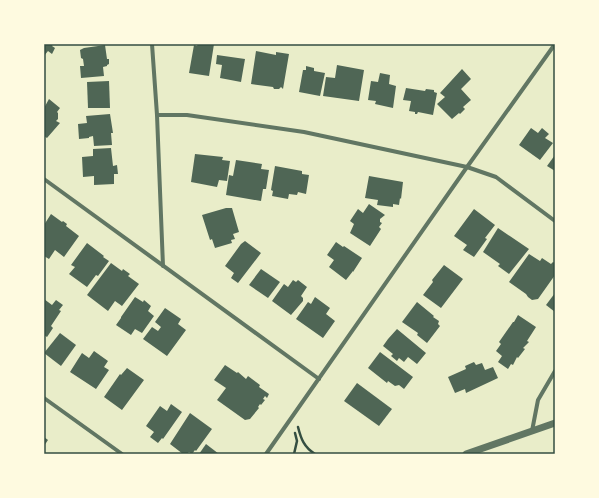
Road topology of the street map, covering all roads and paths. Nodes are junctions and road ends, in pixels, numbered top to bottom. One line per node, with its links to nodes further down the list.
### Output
1 (152, 44): 3 (street)
2 (555, 44): 4 (street)
3 (157, 115): 4 (street); 7 (street)
4 (467, 167): 6 (street); 9 (street)
5 (44, 179): 7 (street)
6 (555, 220)
7 (163, 266): 9 (street)
8 (555, 371): 13 (street)
9 (319, 380): 17 (street)
10 (44, 398): 16 (street)
11 (555, 423): 13 (street)
12 (298, 427): 19 (path)
13 (532, 431): 15 (street)
14 (295, 432): 18 (path)
15 (480, 452): 20 (street)
16 (122, 454)
17 (266, 454)
18 (294, 454)
19 (315, 454)
20 (466, 454)

